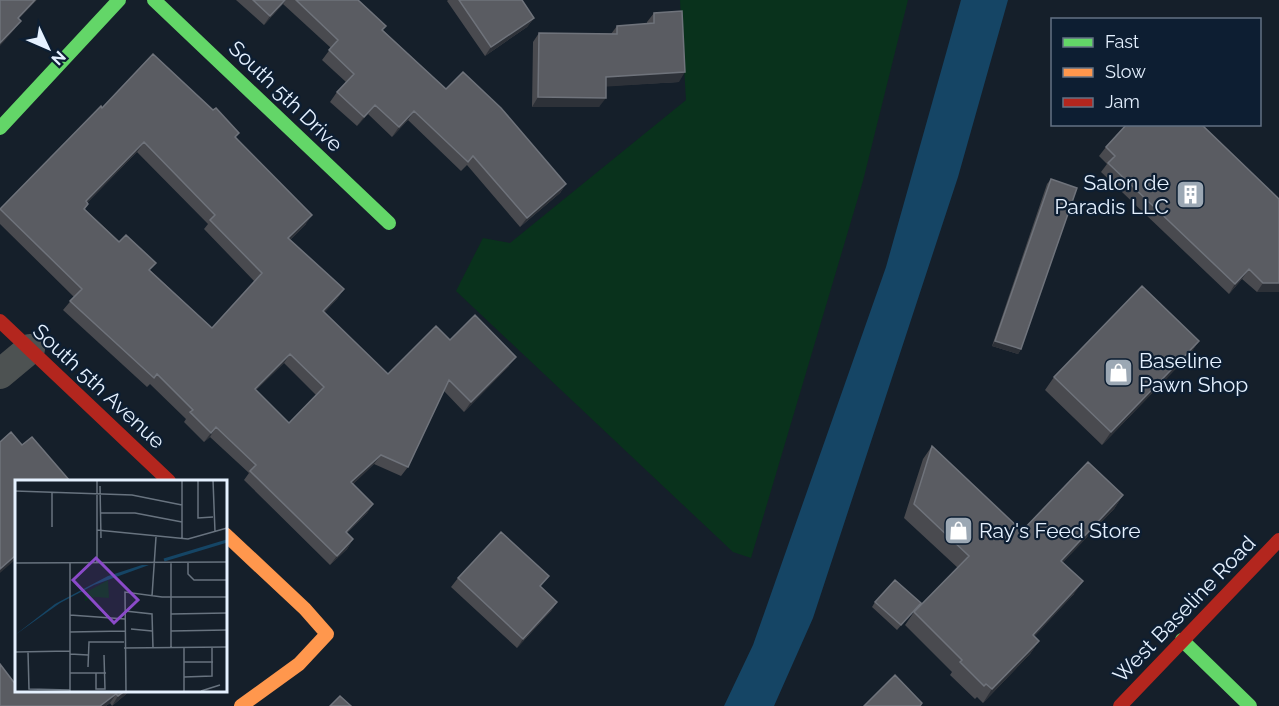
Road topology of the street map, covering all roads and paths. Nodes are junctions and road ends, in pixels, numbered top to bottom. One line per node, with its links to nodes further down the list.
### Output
1 (119, 0): 3 (street)
2 (154, 0): 4 (street, South 5th Drive)
3 (0, 128)
4 (390, 223)
5 (0, 321): 6 (street, South 5th Avenue)
6 (30, 349): 7 (street); 8 (street, South 5th Avenue)
7 (0, 374)
8 (168, 480)
9 (226, 535): 12 (street)
10 (1279, 540): 11 (street, West Baseline Road)
11 (1182, 640): 13 (street, West Baseline Road); 14 (street)
12 (241, 706)
13 (1120, 706)
14 (1250, 706)

